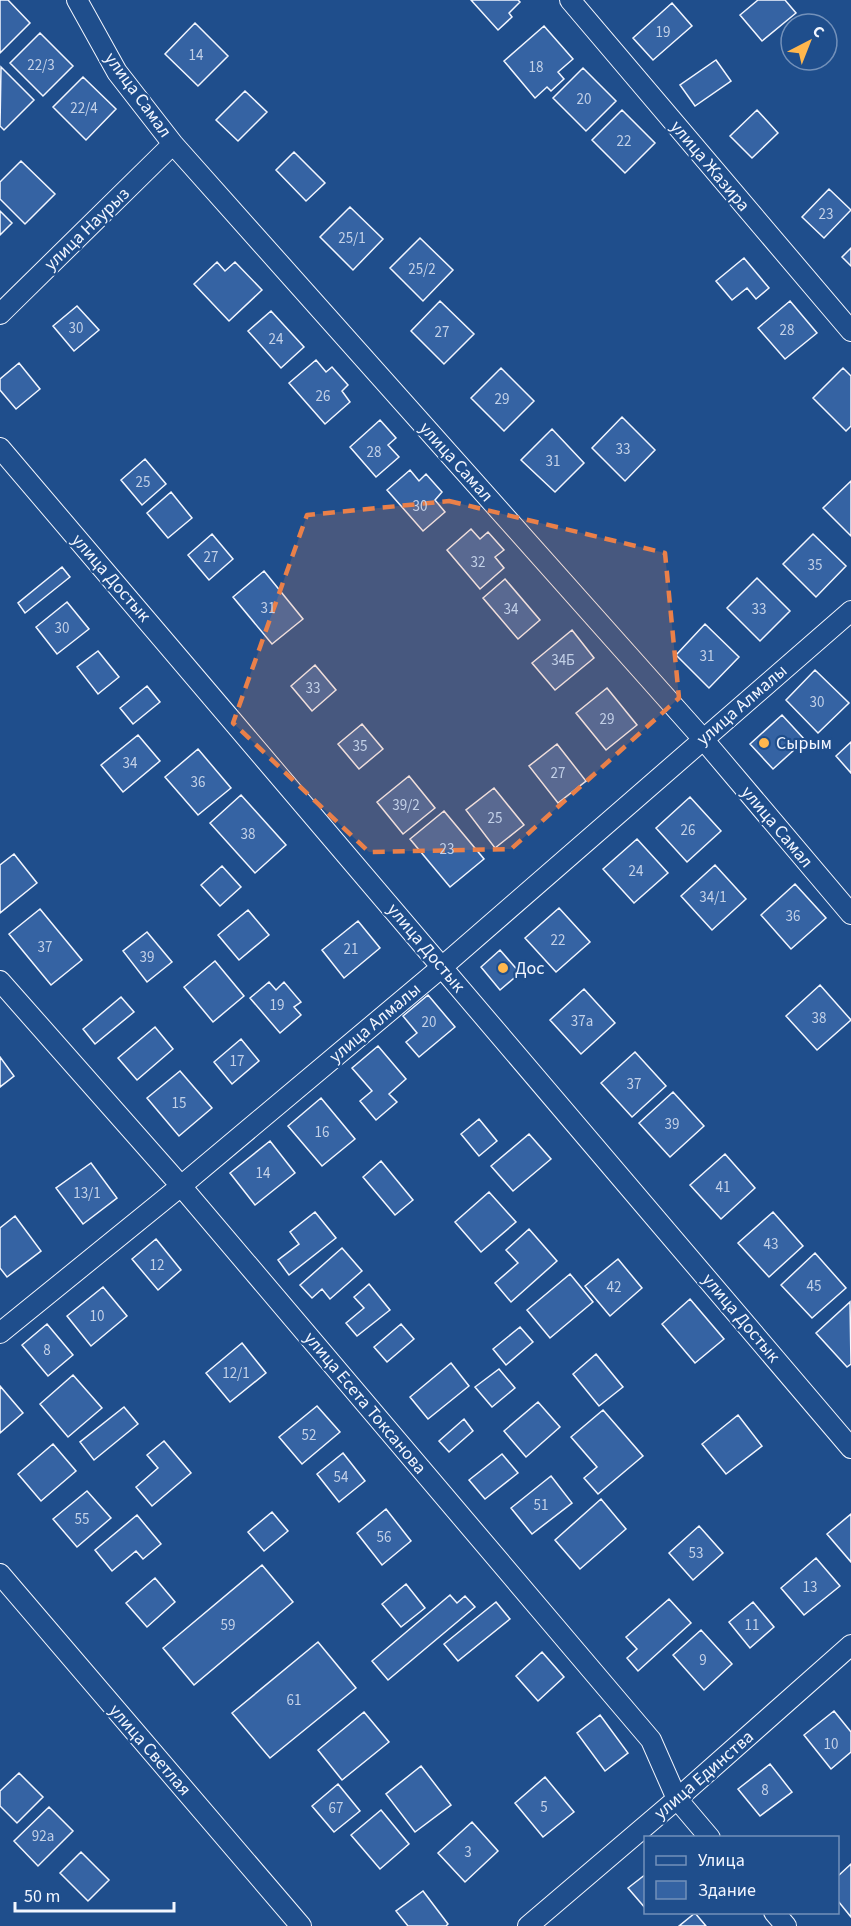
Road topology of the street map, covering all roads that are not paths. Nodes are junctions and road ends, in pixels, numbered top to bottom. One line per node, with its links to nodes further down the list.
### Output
1 (570, 0): 5 (street, улица Жазира)
2 (79, 1): 3 (street, улица Самал)
3 (173, 144): 4 (street, улица Наурыз); 8 (street, улица Самал)
4 (0, 314)
5 (851, 331)
6 (0, 448): 10 (street, улица Достык)
7 (851, 611): 8 (street, улица Алмалы)
8 (703, 739): 9 (street, улица Самал); 10 (street, улица Алмалы)
9 (851, 914)
10 (442, 967): 12 (street, улица Алмалы); 14 (street, улица Достык)
11 (0, 981): 12 (street, улица Есета Токсанова)
12 (181, 1186): 13 (street, улица Алмалы); 17 (street, улица Есета Токсанова)
13 (0, 1333)
14 (851, 1448)
15 (0, 1574): 20 (street, улица Светлая)
16 (851, 1645): 17 (street, улица Единства)
17 (677, 1799): 18 (street, улица Есета Токсанова); 21 (street, улица Единства)
18 (708, 1836)
19 (776, 1914): 22 (street)
20 (296, 1924)
21 (528, 1926)
22 (786, 1926)

